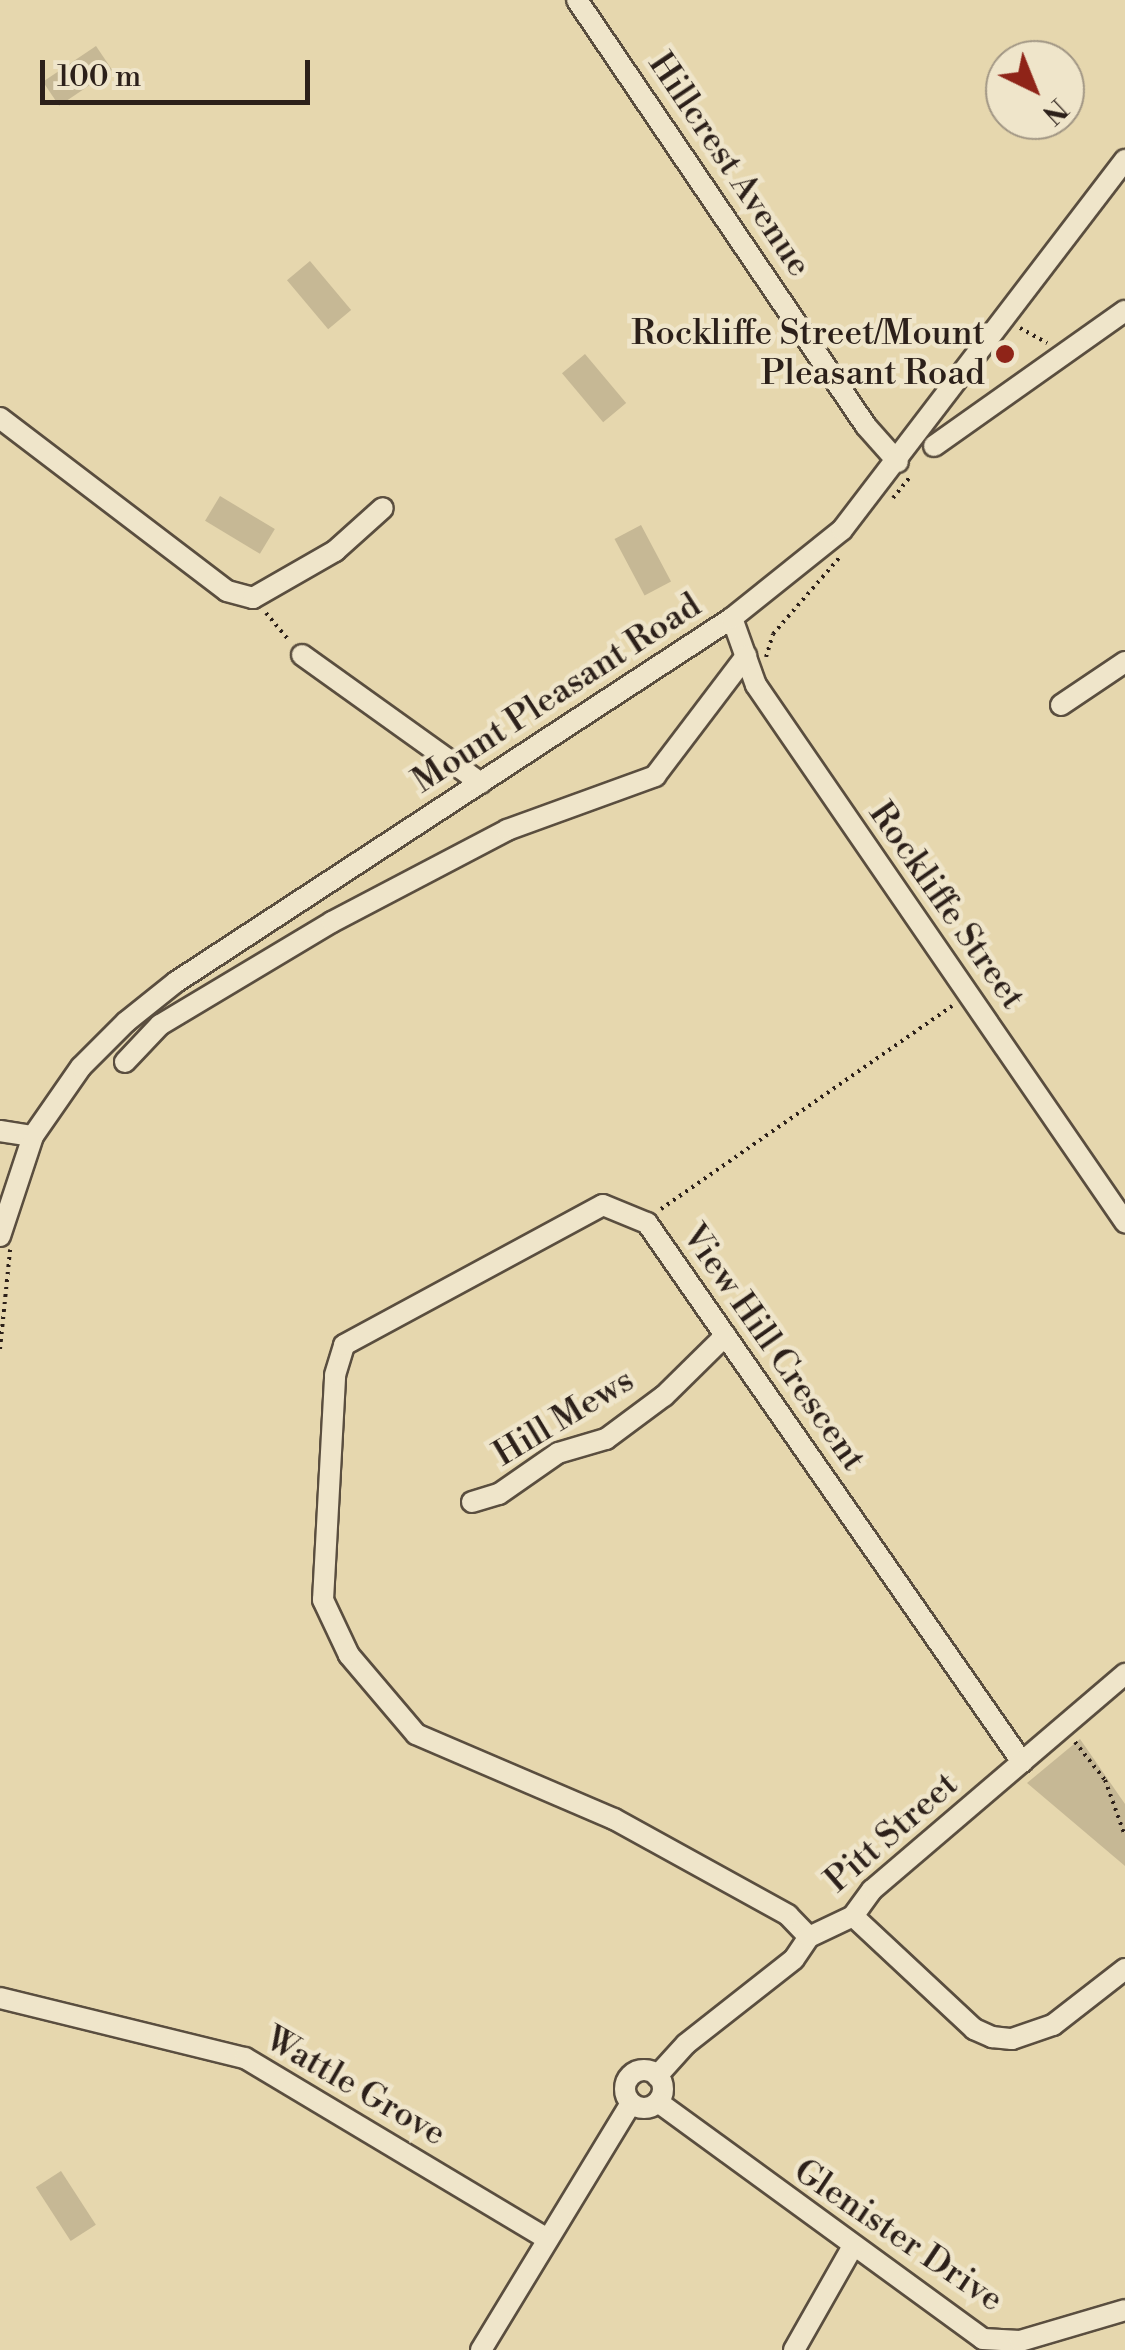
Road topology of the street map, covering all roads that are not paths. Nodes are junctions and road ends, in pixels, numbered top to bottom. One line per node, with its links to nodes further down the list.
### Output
1 (577, 0): 6 (street, Hillcrest Avenue)
2 (1125, 160): 6 (street, Mount Pleasant Road)
3 (1125, 311): 5 (street)
4 (0, 418): 7 (street)
5 (934, 446)
6 (898, 462): 8 (street, Mount Pleasant Road)
7 (383, 508)
8 (732, 618): 10 (street, Rockliffe Street); 13 (street, Mount Pleasant Road)
9 (302, 655): 13 (street)
10 (746, 656): 14 (street); 17 (street, Rockliffe Street)
11 (1125, 662): 12 (street)
12 (1061, 705)
13 (481, 782): 16 (street, Mount Pleasant Road)
14 (125, 1062)
15 (0, 1131): 16 (street)
16 (33, 1136): 18 (street, Mount Pleasant Road)
17 (1125, 1222)
18 (6, 1241)
19 (726, 1336): 20 (street, Hill Mews); 22 (street, View Hill Crescent); 24 (street, View Hill Crescent)
20 (472, 1502)
21 (1125, 1674): 22 (street, Pitt Street)
22 (1022, 1762): 23 (street, Pitt Street)
23 (853, 1916): 24 (street, Pitt Street); 25 (street)
24 (809, 1937): 27 (street, Pitt Street)
25 (1125, 1969)
26 (0, 1998): 30 (street, Wattle Grove)
27 (656, 2076): 28 (street); 29 (street)
28 (658, 2102): 29 (street); 31 (street, Glenister Drive)
29 (631, 2103): 30 (street)
30 (548, 2239): 34 (street)
31 (852, 2248): 33 (street, Glenister Drive); 35 (street)
32 (1125, 2310): 33 (street, Glenister Drive)
33 (1003, 2347)
34 (480, 2350)
35 (794, 2350)

